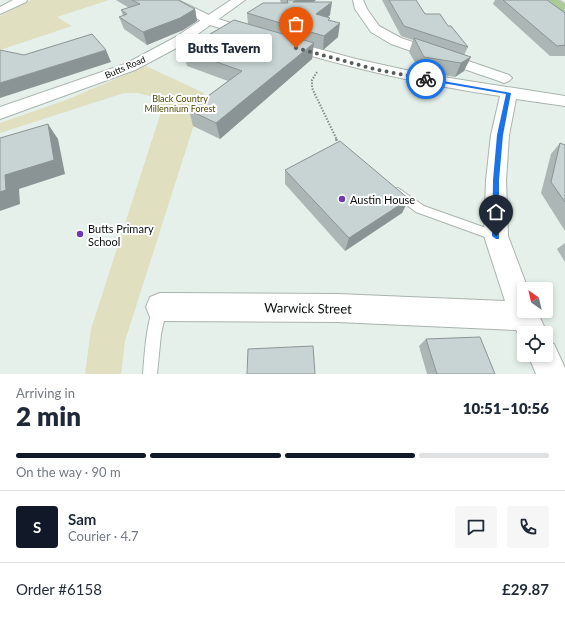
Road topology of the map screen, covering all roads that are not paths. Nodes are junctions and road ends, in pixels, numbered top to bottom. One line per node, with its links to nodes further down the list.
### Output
1 (22, 0): 7 (street)
2 (168, 0): 8 (street)
3 (240, 0): 8 (street, Butts Road)
4 (358, 0): 9 (street)
5 (552, 0): 6 (highway)
6 (565, 10)
7 (0, 11)
8 (211, 21): 9 (street); 11 (street, Butts Road)
9 (506, 86): 10 (street); 13 (street)
10 (565, 101)
11 (0, 113)
12 (389, 185): 13 (lane)
13 (496, 236): 15 (street)
14 (160, 307): 15 (street, Warwick Street); 17 (lane, Warwick Street)
15 (528, 324)
16 (546, 362): 18 (street)
17 (150, 374)
18 (552, 374)

